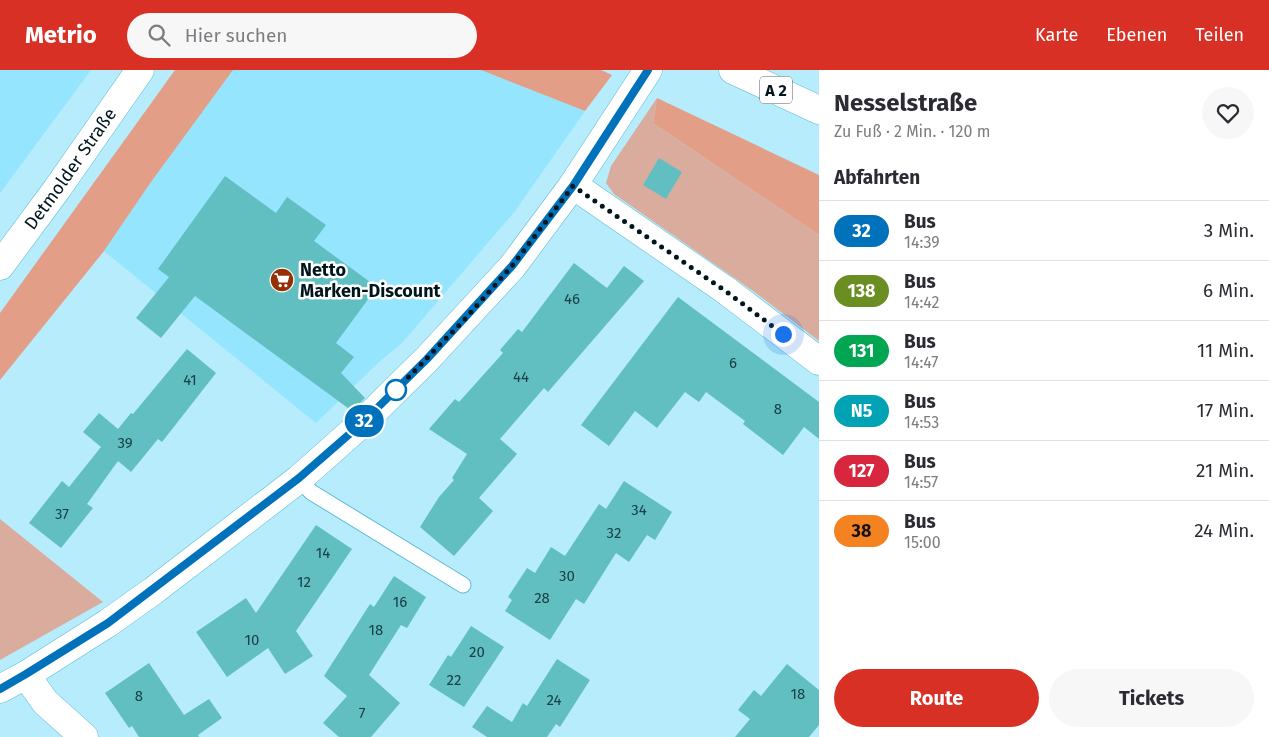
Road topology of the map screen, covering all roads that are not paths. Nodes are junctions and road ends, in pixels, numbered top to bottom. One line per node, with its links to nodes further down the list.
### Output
1 (140, 70): 6 (main road, Detmolder Straße)
2 (648, 70): 5 (main road)
3 (733, 70): 4 (main road, A 2)
4 (819, 110)
5 (573, 186): 7 (main road); 8 (main road)
6 (0, 266)
7 (819, 361)
8 (299, 478): 9 (lane); 10 (main road)
9 (463, 585)
10 (26, 674): 11 (main road); 12 (main road)
11 (0, 688)
12 (84, 737)

